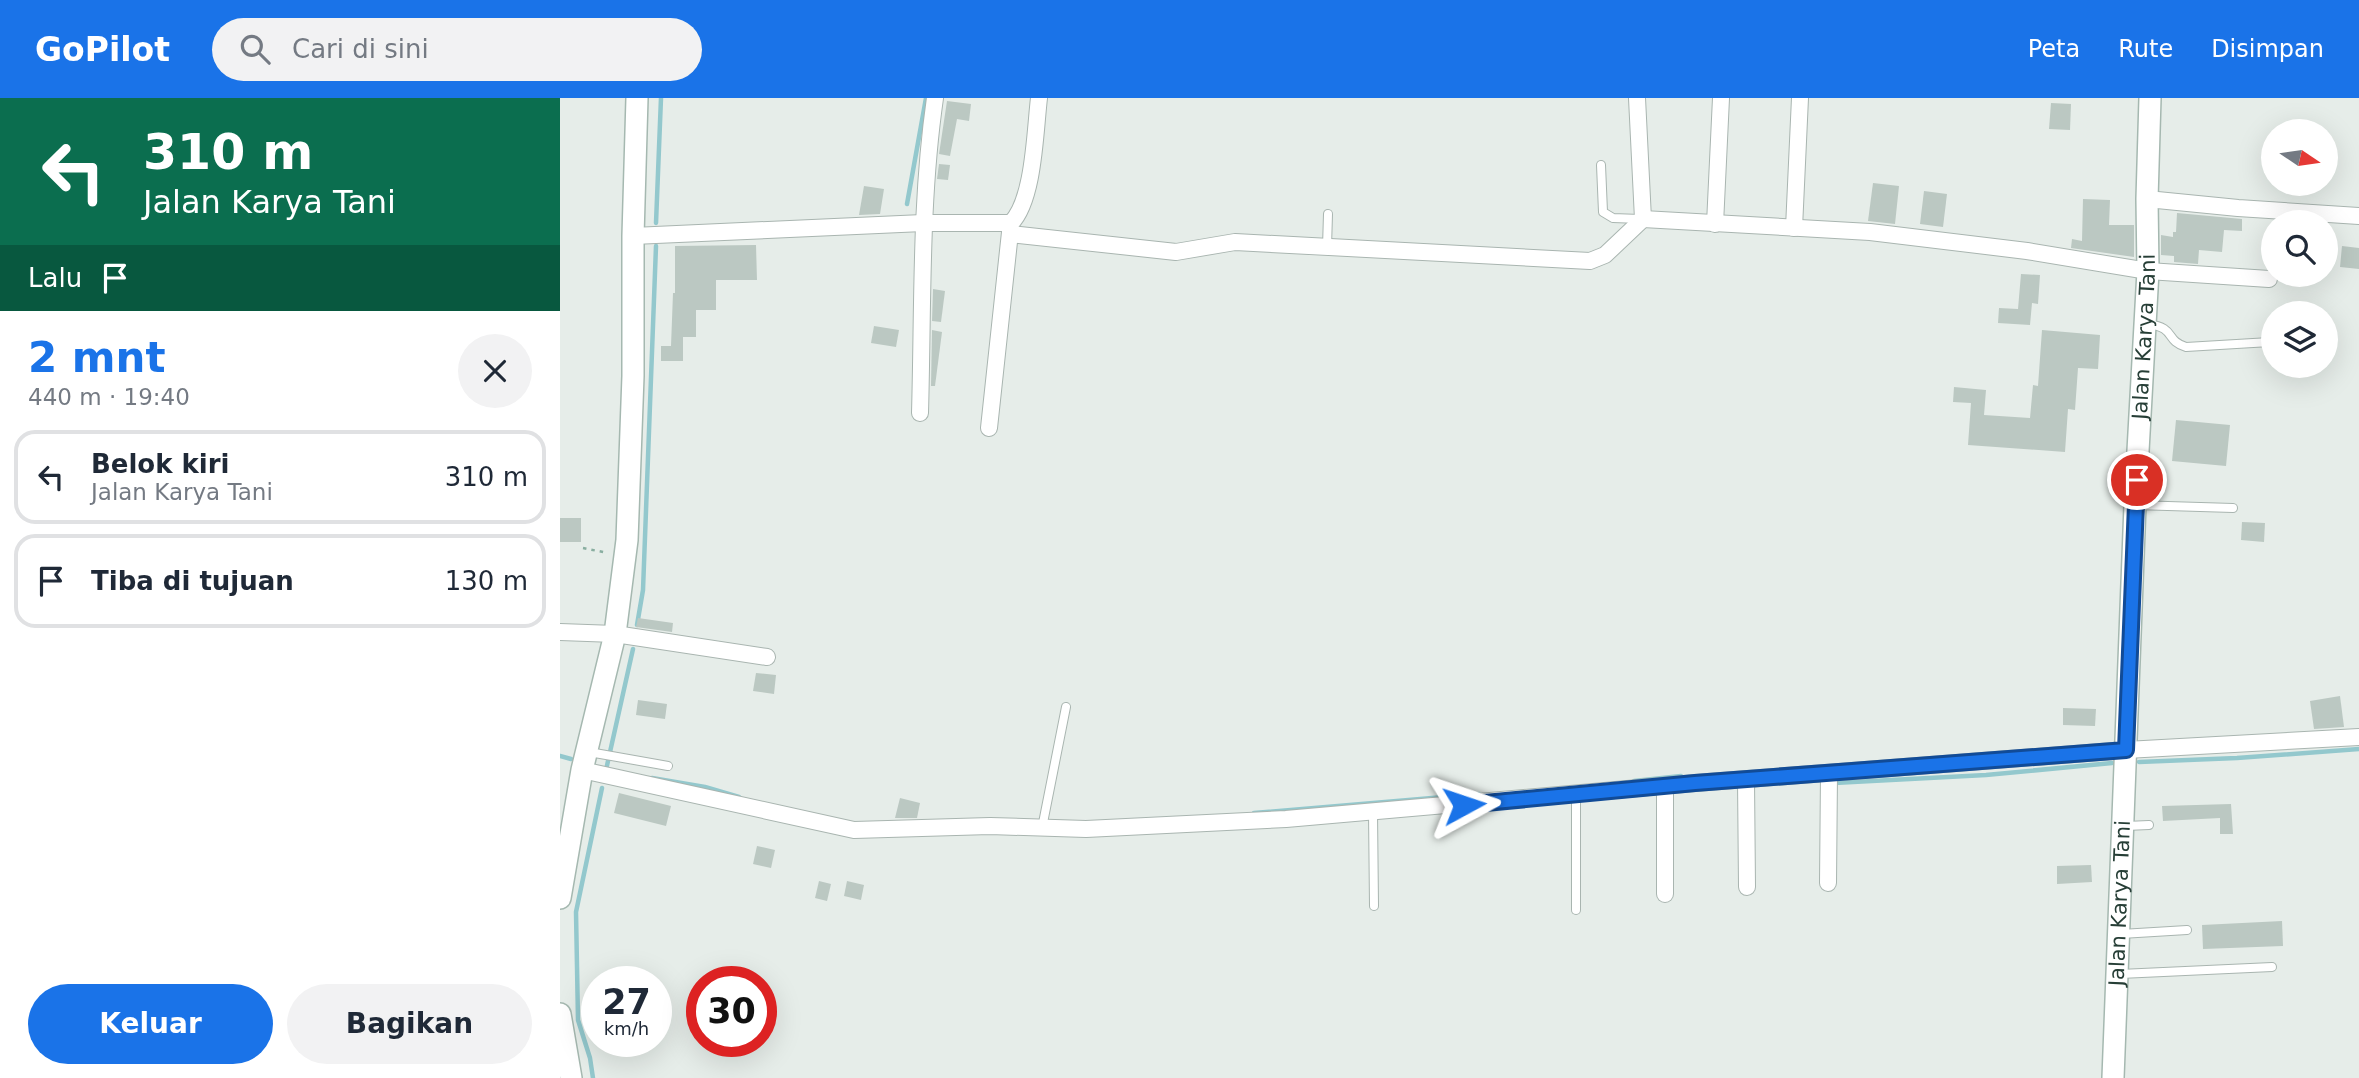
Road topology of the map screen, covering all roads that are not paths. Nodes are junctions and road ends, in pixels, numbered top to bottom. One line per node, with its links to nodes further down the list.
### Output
1 (637, 98): 17 (street)
2 (935, 98): 13 (street)
3 (1039, 98): 15 (street)
4 (1637, 98): 12 (street)
5 (1721, 98): 14 (street)
6 (1800, 98): 16 (street)
7 (2150, 98): 9 (street, Jalan Karya Tani)
8 (1601, 165): 12 (lane)
9 (2147, 199): 11 (street); 19 (street, Jalan Karya Tani)
10 (1328, 214): 18 (lane)
11 (2359, 216)
12 (1643, 219): 14 (street); 18 (street)
13 (923, 223): 15 (street); 17 (street); 23 (street)
14 (1715, 223): 16 (street)
15 (1011, 228): 18 (street); 24 (street)
16 (1794, 228): 19 (street)
17 (633, 236): 28 (street)
18 (1327, 247)
19 (2148, 271): 20 (street); 21 (street, Jalan Karya Tani)
20 (2261, 278)
21 (2145, 324): 22 (lane); 25 (street, Jalan Karya Tani)
22 (2261, 343)
23 (920, 413)
24 (989, 428)
25 (2135, 505): 26 (lane); 32 (street, Jalan Karya Tani)
26 (2233, 508)
27 (560, 632): 28 (street)
28 (615, 634): 29 (street); 33 (street)
29 (767, 657)
30 (1066, 707): 42 (lane)
31 (2359, 737): 32 (street)
32 (2126, 750): 35 (street); 41 (street, Jalan Karya Tani)
33 (591, 759): 34 (lane); 42 (street); 46 (street)
34 (668, 766)
35 (1829, 774): 36 (street); 43 (street)
36 (1746, 780): 37 (street); 44 (street)
37 (1665, 787): 38 (street); 45 (street)
38 (1576, 795): 39 (street); 48 (lane)
39 (1373, 812): 42 (street); 47 (lane)
40 (2149, 825): 41 (lane)
41 (2123, 826): 50 (street, Jalan Karya Tani)
42 (1042, 828)
43 (1828, 883)
44 (1747, 887)
45 (1665, 894)
46 (560, 898)
47 (1374, 906)
48 (1577, 909)
49 (2187, 930): 50 (lane)
50 (2118, 935): 52 (street, Jalan Karya Tani)
51 (2273, 967): 52 (lane)
52 (2117, 974): 55 (street, Jalan Karya Tani)
53 (560, 1014): 54 (street)
54 (571, 1078)
55 (2113, 1078)

